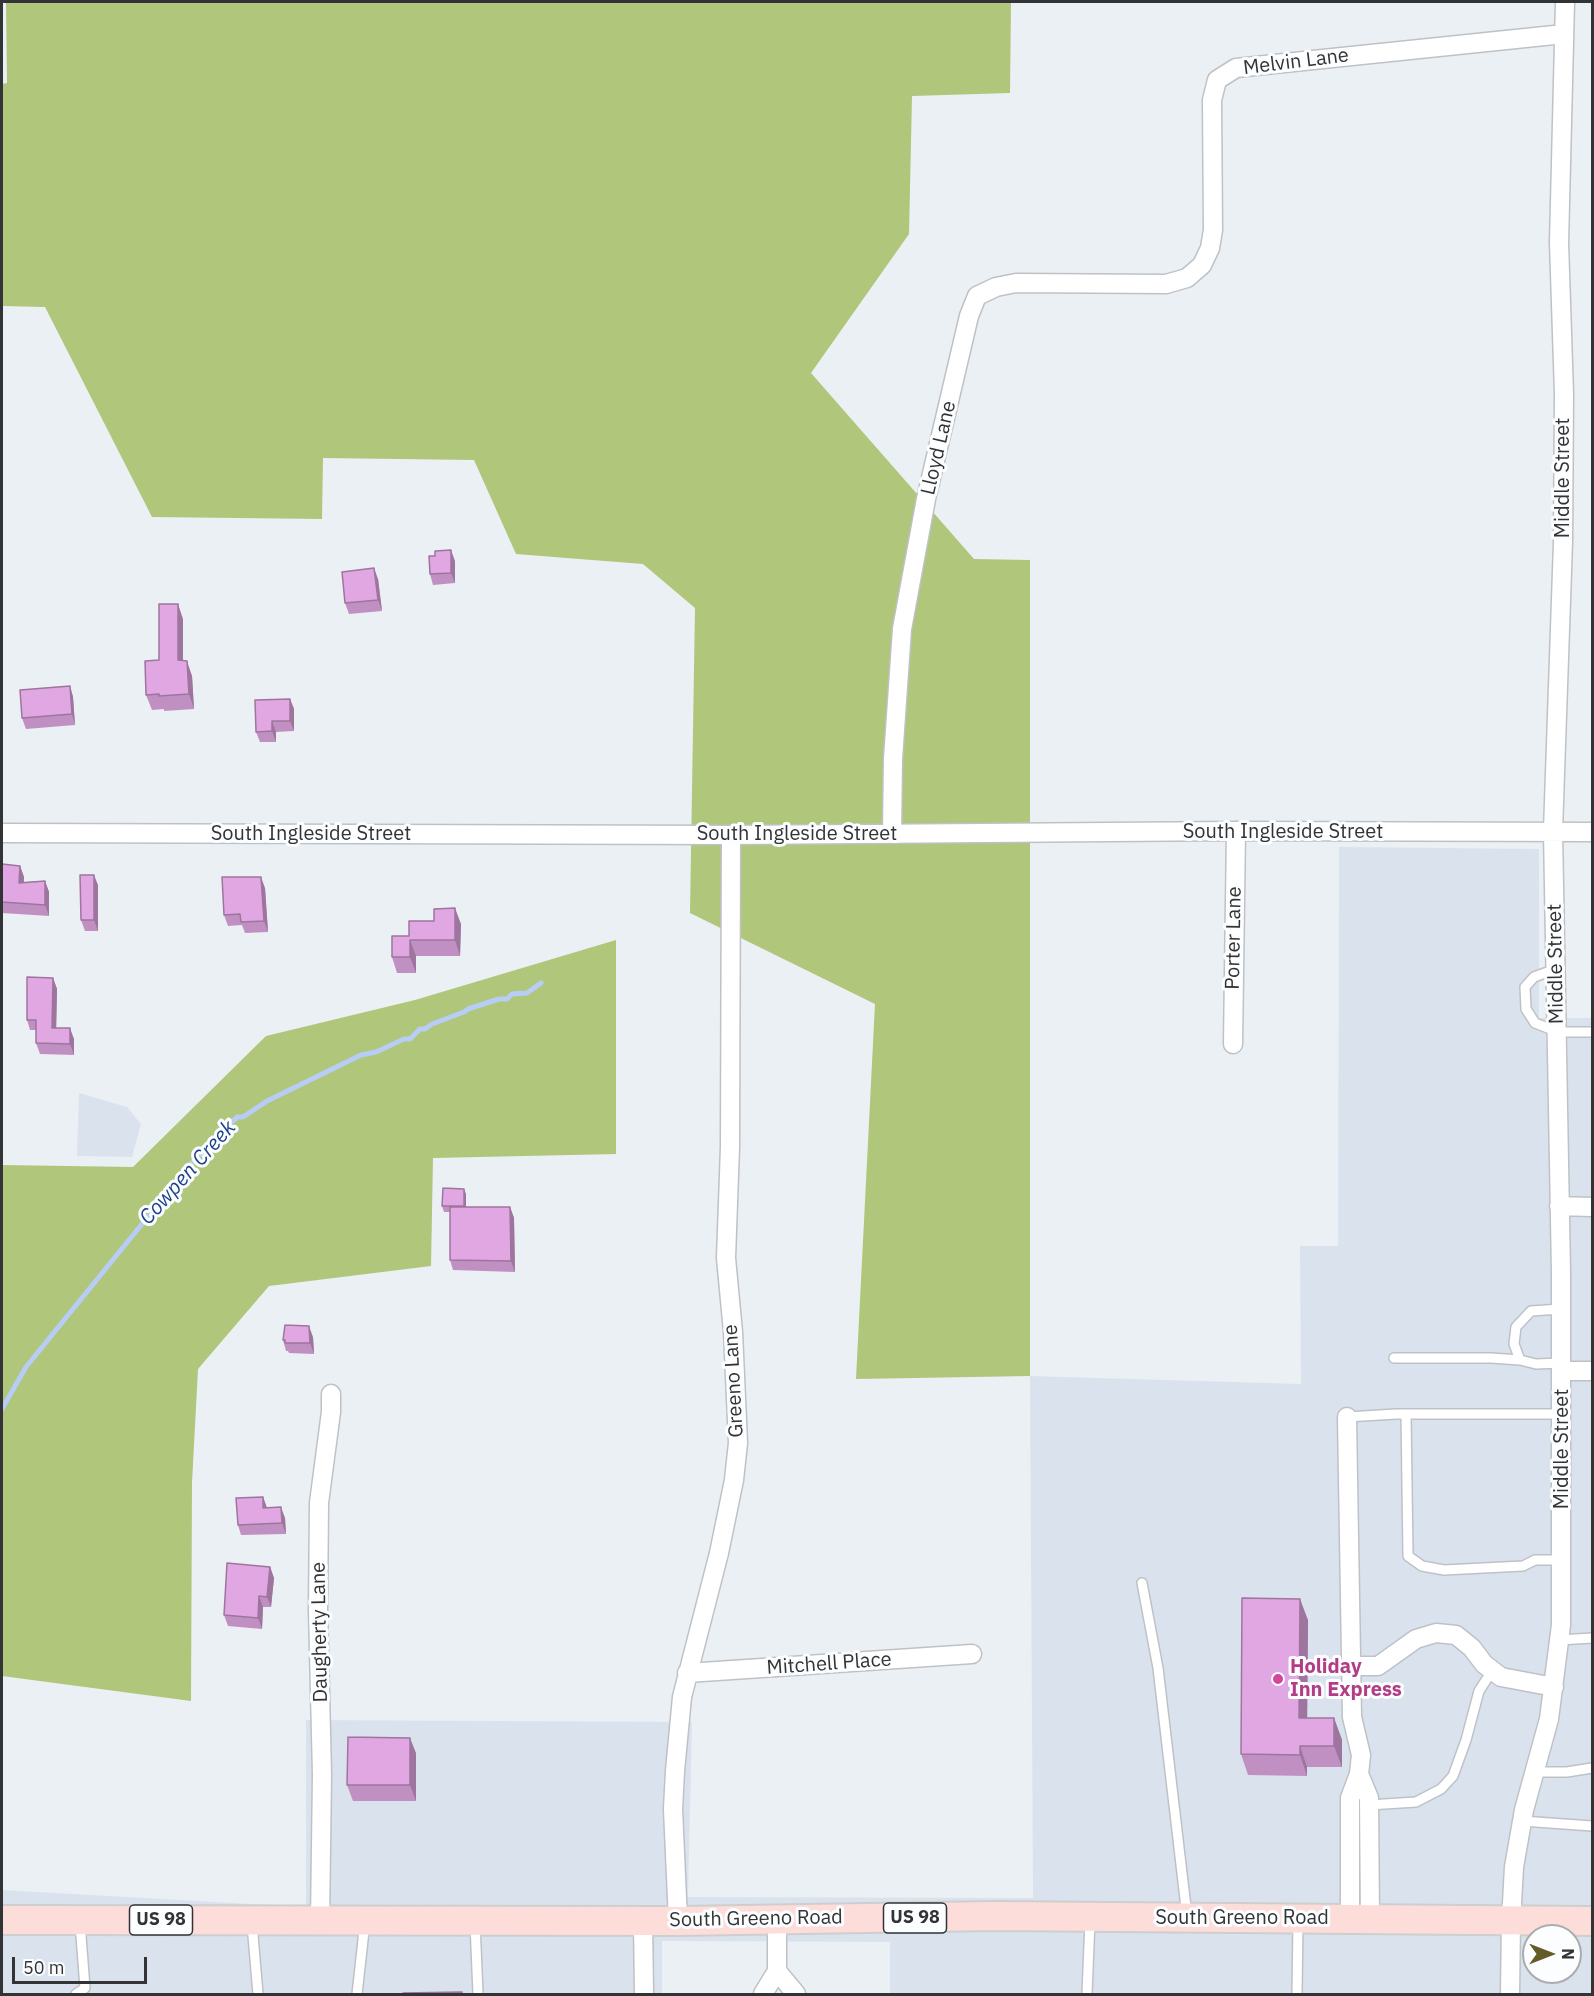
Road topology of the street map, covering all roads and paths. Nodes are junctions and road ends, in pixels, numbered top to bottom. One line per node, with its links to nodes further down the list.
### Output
1 (1565, 2): 2 (street, Middle Street)
2 (1564, 34): 3 (street, Melvin Lane); 5 (street, Middle Street)
3 (1202, 266): 8 (street, Lloyd Lane)
4 (1236, 831): 5 (street, South Ingleside Street); 8 (street, South Ingleside Street); 13 (street, Porter Lane)
5 (1553, 831): 6 (street, South Ingleside Street); 10 (street, Middle Street)
6 (1593, 832)
7 (2, 833): 9 (street, South Ingleside Street)
8 (892, 834): 9 (street, South Ingleside Street)
9 (731, 835): 32 (street, Greeno Lane)
10 (1556, 969): 11 (street, Middle Street); 11 (lane)
11 (1558, 1032): 12 (lane); 14 (street, Middle Street)
12 (1593, 1032)
13 (1233, 1044)
14 (1559, 1206): 15 (street); 16 (street, Middle Street)
15 (1593, 1207)
16 (1561, 1309): 18 (lane); 19 (street, Middle Street)
17 (1394, 1358): 18 (lane)
18 (1520, 1360): 19 (lane)
19 (1561, 1367): 20 (street); 23 (street, Middle Street)
20 (1593, 1371)
21 (331, 1394): 48 (street, Daugherty Lane)
22 (1406, 1414): 23 (lane); 24 (lane); 25 (lane)
23 (1562, 1414): 25 (street, Middle Street)
24 (1347, 1417): 30 (street)
25 (1562, 1560): 28 (street, Middle Street)
26 (1142, 1583): 41 (lane)
27 (1593, 1638): 28 (lane)
28 (1560, 1640): 33 (street, Middle Street)
29 (972, 1654): 32 (street, Mitchell Place)
30 (1350, 1666): 31 (street); 36 (street)
31 (1492, 1671): 33 (street); 37 (lane)
32 (687, 1673): 52 (street, Greeno Lane)
33 (1554, 1687): 35 (street, Middle Street)
34 (1593, 1768): 35 (lane)
35 (1535, 1772): 38 (street, Middle Street)
36 (1359, 1774): 37 (street); 44 (street)
37 (1369, 1805): 44 (street)
38 (1522, 1821): 39 (lane); 53 (street, Middle Street)
39 (1593, 1826)
40 (1090, 1917): 41 (main road, South Greeno Road / US 98); 42 (main road, South Greeno Road / US 98); 63 (lane)
41 (1187, 1918): 43 (main road, South Greeno Road / US 98)
42 (777, 1919): 52 (main road, South Greeno Road / US 98); 55 (street)
43 (1298, 1919): 44 (main road, South Greeno Road / US 98); 64 (lane)
44 (1360, 1919): 53 (main road, South Greeno Road / US 98)
45 (2, 1920): 46 (main road, South Greeno Road / US 98)
46 (80, 1921): 47 (main road, South Greeno Road / US 98); 56 (lane)
47 (252, 1921): 48 (main road, South Greeno Road / US 98); 57 (lane)
48 (320, 1921): 49 (main road, South Greeno Road / US 98)
49 (365, 1921): 50 (main road, South Greeno Road / US 98); 58 (lane)
50 (475, 1921): 51 (main road, South Greeno Road / US 98); 59 (lane)
51 (643, 1921): 52 (main road, South Greeno Road / US 98); 60 (street)
52 (678, 1921)
53 (1511, 1921): 54 (main road, US 98); 65 (street, Middle Street)
54 (1593, 1921)
55 (777, 1971): 61 (street); 62 (street)
56 (76, 1995)
57 (258, 1995)
58 (357, 1995)
59 (478, 1995)
60 (644, 1995)
61 (763, 1995)
62 (796, 1995)
63 (1087, 1995)
64 (1298, 1995)
65 (1510, 1995)

